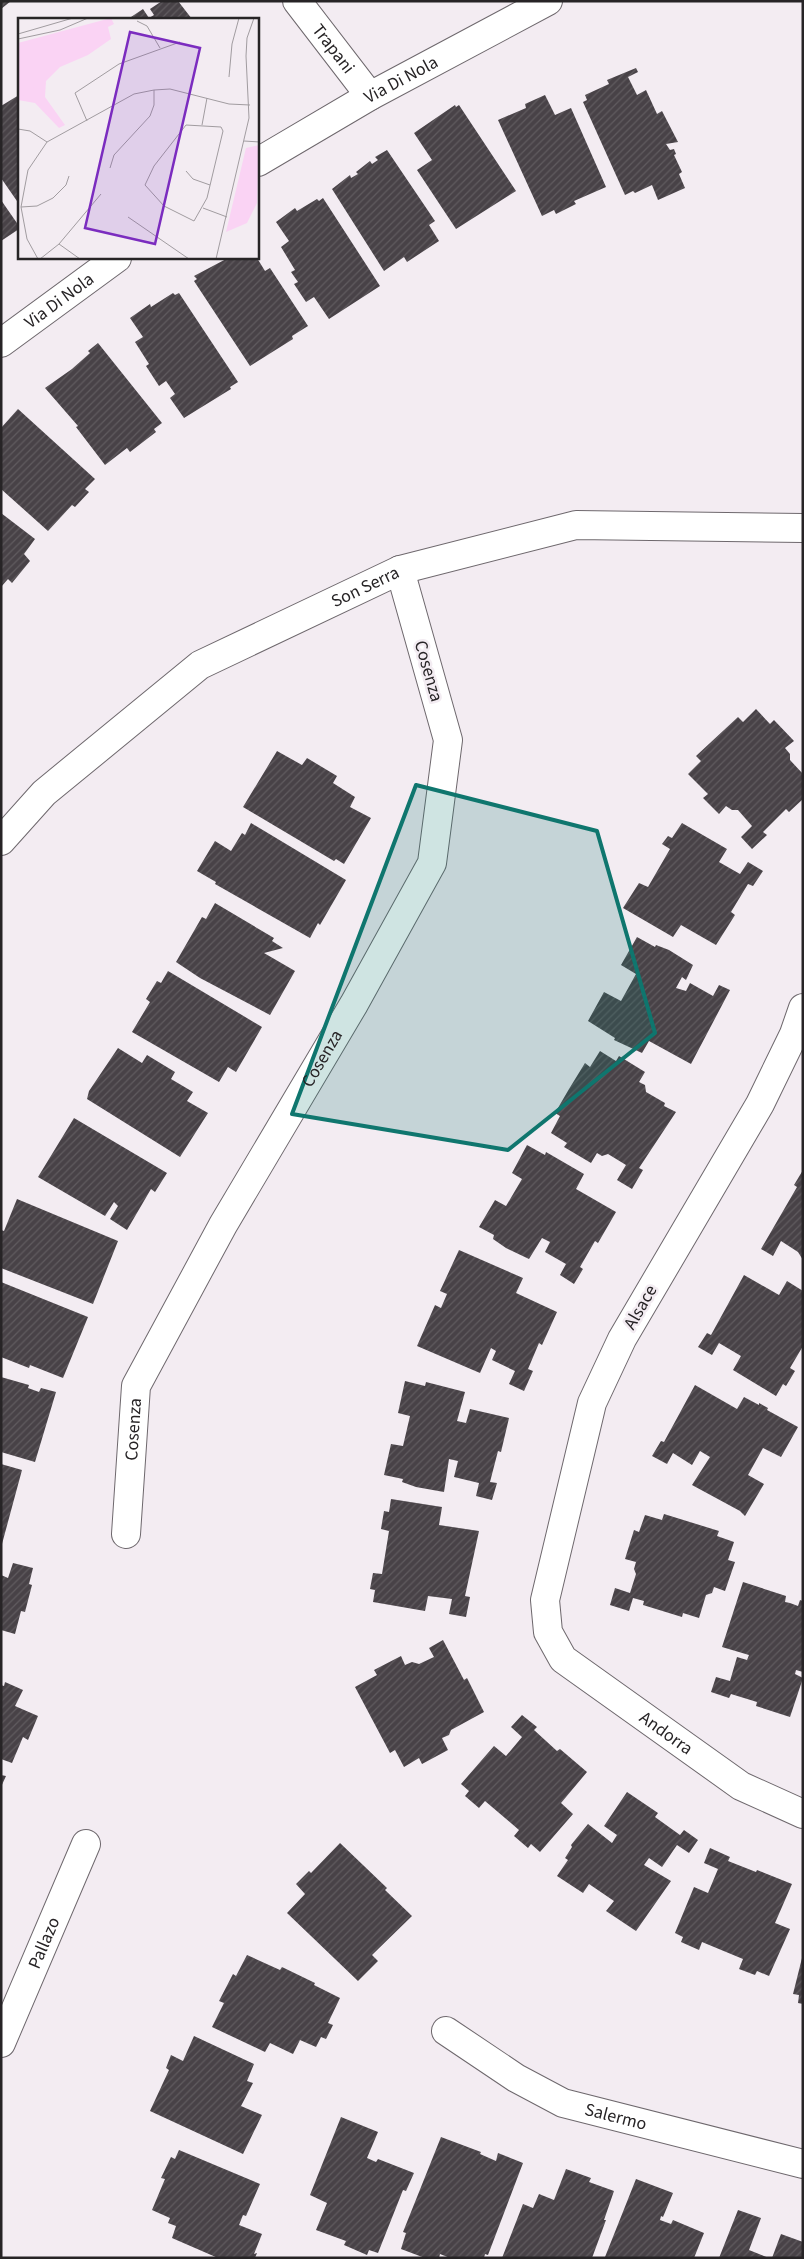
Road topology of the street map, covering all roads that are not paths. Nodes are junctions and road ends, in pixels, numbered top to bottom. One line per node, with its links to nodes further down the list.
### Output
1 (297, 1): 3 (street, Trapani)
2 (548, 1): 3 (street, Via Di Nola)
3 (370, 96): 4 (street, Via Di Nola)
4 (259, 161)
5 (116, 259): 6 (street, Via Di Nola)
6 (1, 343)
7 (803, 528): 8 (street, Son Serra)
8 (400, 570): 9 (street, Son Serra); 11 (street, Cosenza)
9 (1, 841)
10 (803, 1008): 12 (street, Alsace)
11 (126, 1534)
12 (548, 1632): 13 (street, Andorra)
13 (803, 1814)
14 (86, 1844): 16 (street, Pallazo)
15 (446, 2031): 17 (street, Salermo)
16 (1, 2043)
17 (803, 2164)

